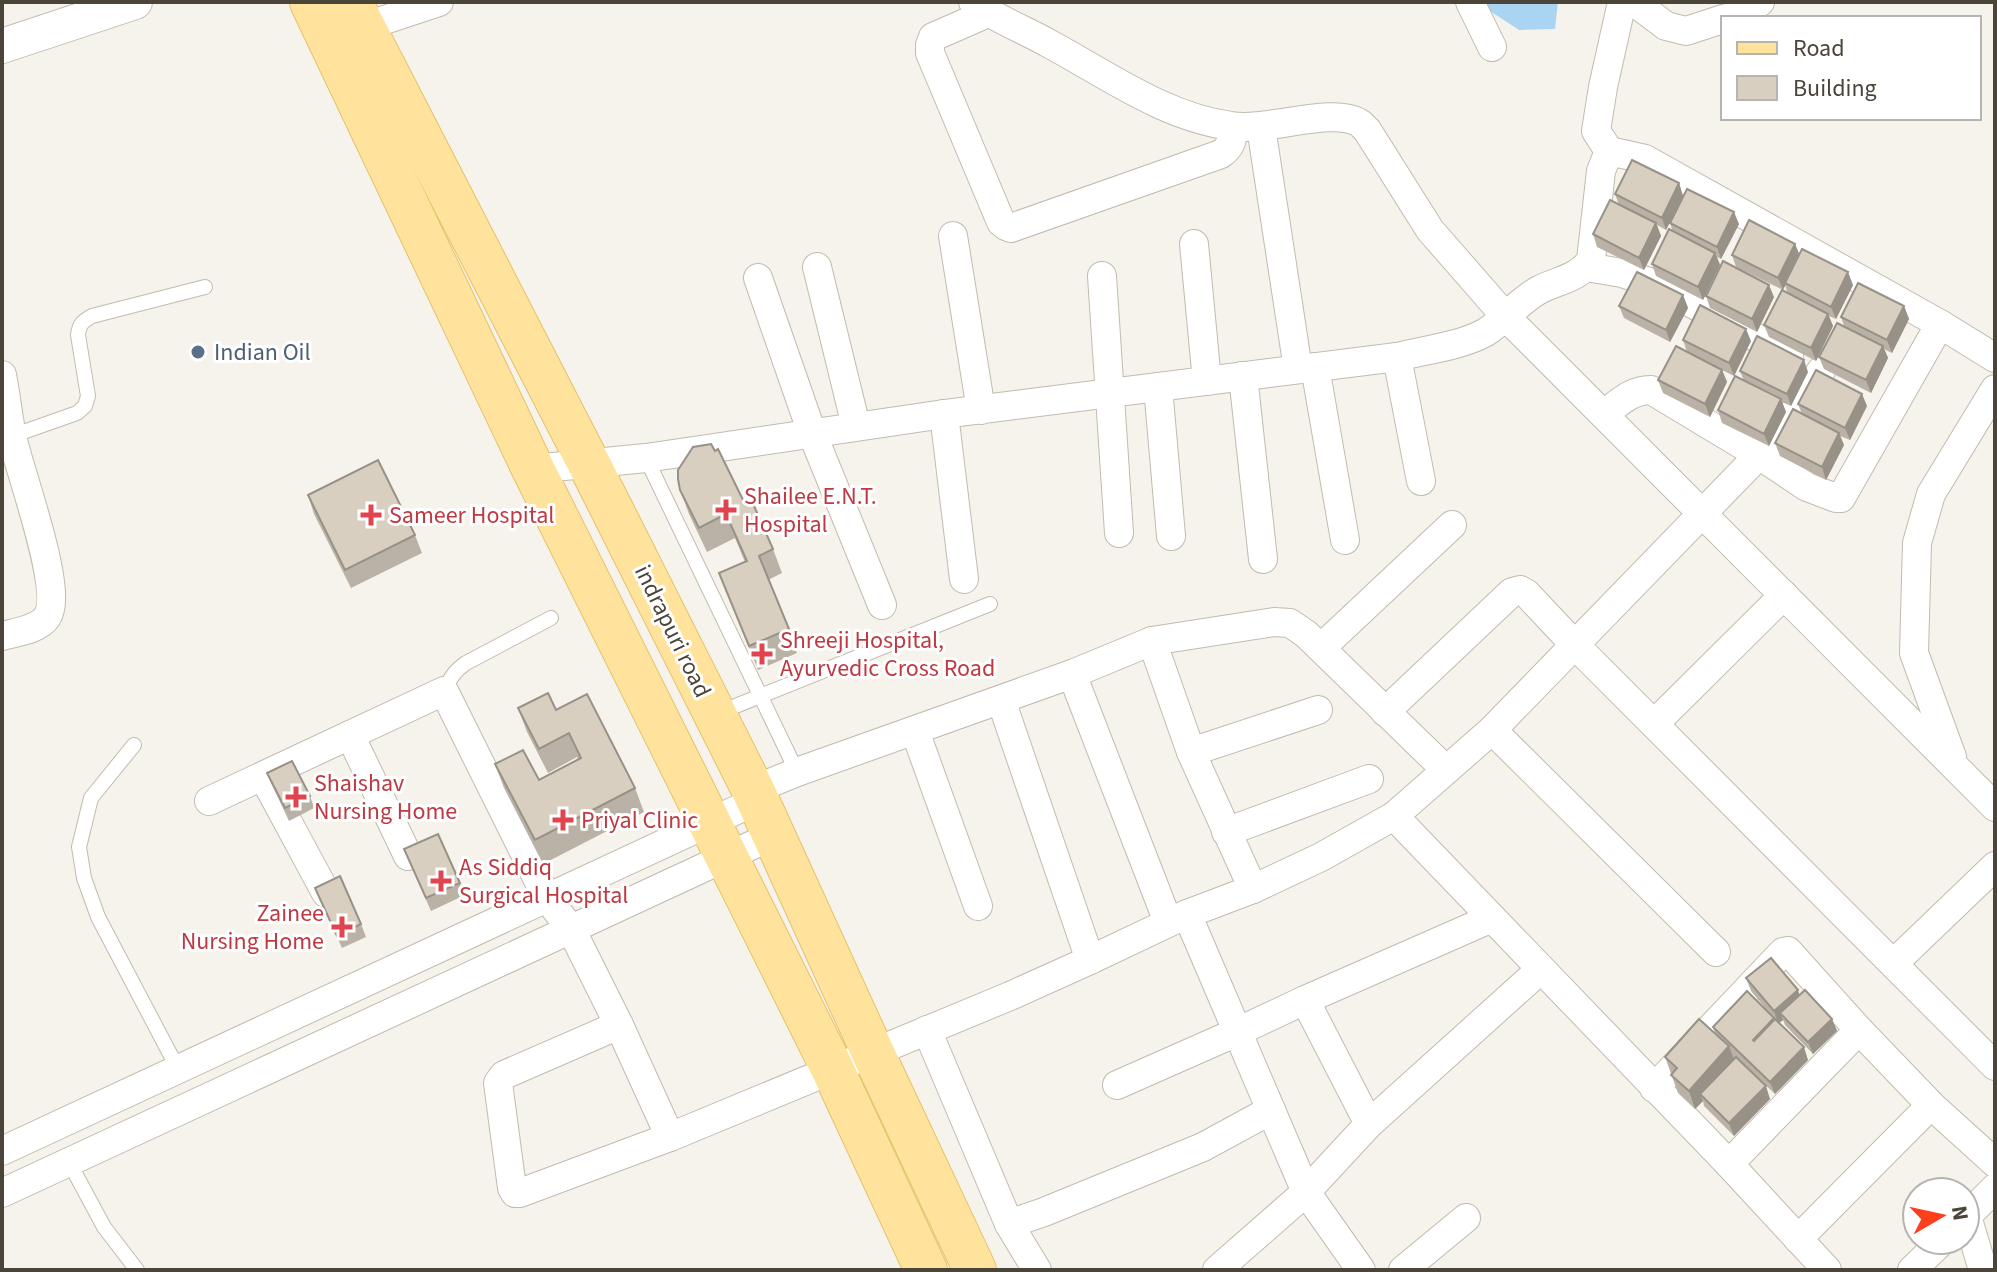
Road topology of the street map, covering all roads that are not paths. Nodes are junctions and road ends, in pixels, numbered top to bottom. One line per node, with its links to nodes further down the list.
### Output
1 (135, 2): 12 (street)
2 (311, 2): 11 (main road, indrapuri road)
3 (439, 2): 11 (street)
4 (1470, 2): 13 (street)
5 (1622, 2): 15 (street)
6 (1634, 2): 10 (street)
7 (1760, 2): 9 (street)
8 (980, 8): 14 (street); 14 (street)
9 (1734, 16)
10 (1721, 20)
11 (348, 23): 43 (main road, indrapuri road); 44 (main road, indrapuri road)
12 (2, 46)
13 (1492, 47)
14 (1247, 127): 23 (street); 27 (street)
15 (1609, 151): 19 (street); 24 (street)
16 (953, 236): 35 (street)
17 (1194, 244): 30 (street)
18 (817, 267): 38 (street)
19 (1586, 267): 23 (street); 33 (street)
20 (1102, 276): 34 (street)
21 (758, 278): 39 (street)
22 (205, 287): 40 (lane)
23 (1506, 317): 25 (street); 37 (street)
24 (1940, 324): 26 (street); 33 (street)
25 (1397, 357): 27 (street); 45 (street)
26 (1995, 358)
27 (1307, 368): 29 (street); 50 (street)
28 (2, 375): 40 (street)
29 (1243, 376): 30 (street); 51 (street)
30 (1207, 381): 31 (street)
31 (1158, 387): 34 (street); 49 (street)
32 (1995, 389): 74 (street)
33 (1855, 392): 41 (street); 41 (street)
34 (1111, 393): 35 (street); 48 (street)
35 (981, 410): 36 (street)
36 (944, 414): 38 (street); 52 (street)
37 (1604, 414): 41 (street); 46 (street)
38 (856, 426): 39 (street)
39 (812, 433): 42 (street); 55 (street)
40 (12, 436): 57 (street)
41 (1759, 455): 46 (street)
42 (646, 458): 43 (street); 63 (lane)
43 (589, 464): 44 (street); 67 (main road, indrapuri road)
44 (533, 469): 84 (main road, indrapuri road)
45 (1421, 481)
46 (1703, 513): 53 (street); 59 (street)
47 (1452, 525): 60 (street)
48 (1119, 533)
49 (1171, 536)
50 (1345, 540)
51 (1263, 559)
52 (964, 579)
53 (1784, 595): 68 (street); 74 (street)
54 (990, 604): 63 (lane)
55 (882, 605)
56 (551, 618): 62 (lane)
57 (2, 636)
58 (1152, 641): 60 (street); 61 (street); 73 (street)
59 (1574, 644): 66 (street); 68 (street); 69 (street)
60 (1321, 648): 66 (street)
61 (1072, 674): 64 (street); 91 (street)
62 (444, 691): 71 (street); 89 (street)
63 (760, 696): 67 (lane); 76 (lane)
64 (1001, 700): 70 (street); 95 (street)
65 (1318, 710): 73 (street)
66 (1385, 712): 75 (street)
67 (714, 714): 81 (main road, indrapuri road)
68 (1654, 724): 96 (street)
69 (1492, 730): 75 (street); 94 (street)
70 (915, 731): 76 (street); 90 (street)
71 (350, 735): 77 (street); 85 (street)
72 (134, 745): 105 (lane)
73 (1191, 752): 83 (street)
74 (1954, 765): 80 (street)
75 (1446, 770): 82 (street)
76 (797, 772): 81 (street)
77 (263, 776): 79 (street); 88 (street)
78 (1369, 779): 83 (street)
79 (209, 801)
80 (1995, 807)
81 (762, 808): 84 (street); 84 (street); 103 (main road, indrapuri road)
82 (1394, 816): 87 (street); 92 (street)
83 (1226, 832): 87 (street)
84 (719, 840): 89 (street); 93 (street); 106 (main road, indrapuri road)
85 (408, 856)
86 (1995, 866): 96 (street)
87 (1253, 889): 91 (street)
88 (326, 893)
89 (547, 898): 93 (street); 105 (street)
90 (978, 906)
91 (1178, 918): 95 (street); 102 (street)
92 (1492, 918): 97 (street); 98 (street)
93 (571, 929): 99 (street); 114 (street)
94 (1716, 952)
95 (1090, 960): 100 (street)
96 (1894, 963): 104 (street)
97 (1541, 969): 108 (street); 111 (street)
98 (1305, 1000): 102 (street); 111 (street)
99 (619, 1025): 112 (street); 112 (street)
100 (927, 1030): 103 (street); 120 (street)
101 (1859, 1030): 108 (street); 109 (street); 116 (street)
102 (1237, 1032): 107 (street); 110 (street)
103 (873, 1053): 106 (street); 123 (main road, indrapuri road)
104 (1995, 1066)
105 (178, 1069): 113 (street)
106 (833, 1070): 112 (street); 125 (main road, indrapuri road)
107 (1117, 1085)
108 (1654, 1088): 116 (street)
109 (1931, 1105): 115 (street); 121 (street)
110 (1271, 1110): 117 (street); 120 (street)
111 (1369, 1124): 117 (street)
112 (670, 1137)
113 (2, 1151)
114 (69, 1162): 118 (street); 124 (lane)
115 (1995, 1163)
116 (1729, 1164): 121 (street)
117 (1306, 1192): 127 (street); 128 (street)
118 (2, 1193)
119 (1466, 1218): 129 (street)
120 (1009, 1224): 126 (street)
121 (1798, 1239): 130 (street)
122 (1926, 1256): 131 (street)
123 (963, 1263)
124 (137, 1270)
125 (926, 1270)
126 (1037, 1270)
127 (1217, 1270)
128 (1361, 1270)
129 (1403, 1270)
130 (1827, 1270)
131 (1912, 1270)

